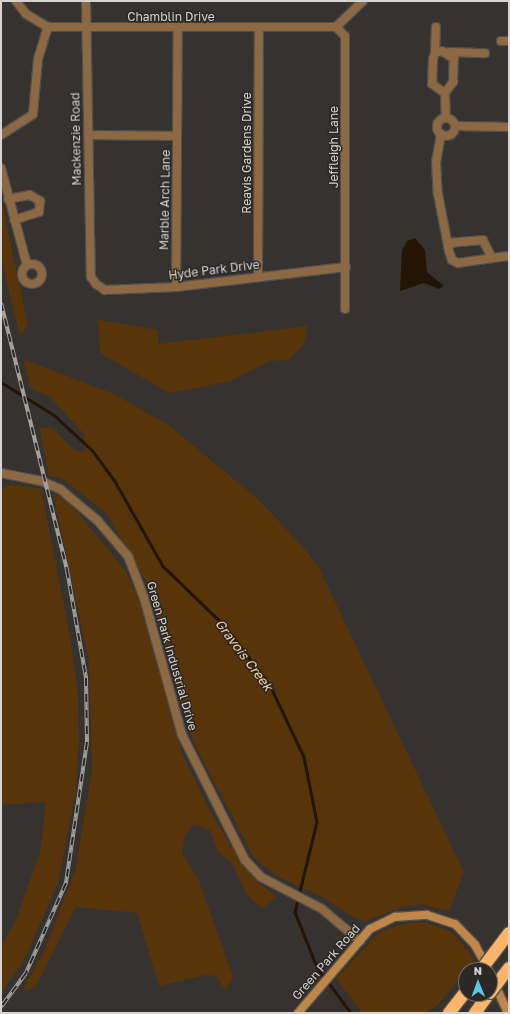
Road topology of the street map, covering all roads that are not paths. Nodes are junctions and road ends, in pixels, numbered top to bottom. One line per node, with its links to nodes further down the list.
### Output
1 (16, 1): 5 (street)
2 (86, 1): 6 (street, Mackenzie Road)
3 (363, 1): 4 (street)
4 (336, 27): 9 (street, Chamblin Drive); 28 (street, Jeffleigh Lane)
5 (48, 28): 6 (street, Chamblin Drive); 18 (street)
6 (87, 28): 8 (street, Chamblin Drive); 19 (street, Mackenzie Road)
7 (436, 28): 11 (street)
8 (178, 29): 9 (street, Chamblin Drive); 20 (street, Marble Arch Lane)
9 (259, 29): 30 (street, Reavis Gardens Drive)
10 (449, 52): 11 (street); 12 (street); 13 (street)
11 (435, 53): 13 (street)
12 (485, 54)
13 (445, 93): 14 (street)
14 (446, 118): 15 (street); 17 (street)
15 (455, 126): 16 (street); 17 (street)
16 (509, 127)
17 (441, 134): 24 (street)
18 (1, 135)
19 (88, 135): 20 (street, Marble Arch Lane); 29 (street, Mackenzie Road)
20 (178, 136): 31 (street, Marble Arch Lane)
21 (1, 168): 22 (street)
22 (8, 198): 23 (street); 23 (street)
23 (14, 220): 27 (street)
24 (448, 243): 26 (street); 26 (street)
25 (509, 256): 26 (street)
26 (492, 258)
27 (27, 265)
28 (346, 267): 30 (street, Hyde Park Drive); 32 (street, Jeffleigh Lane)
29 (91, 277): 31 (street, Hyde Park Drive)
30 (258, 277): 31 (street, Hyde Park Drive)
31 (176, 287)
32 (345, 309)
33 (1, 473): 35 (street, Green Park Industrial Drive)
34 (509, 933): 37 (highway, bridge)
35 (360, 941): 36 (street, Green Park Road); 44 (street, Green Park Road)
36 (483, 962)
37 (488, 962)
38 (509, 968): 39 (highway, bridge)
39 (498, 982)
40 (498, 991): 46 (street)
41 (458, 1001): 45 (highway)
42 (483, 1002): 43 (highway)
43 (477, 1010)
44 (298, 1013)
45 (449, 1013)
46 (508, 1013)

